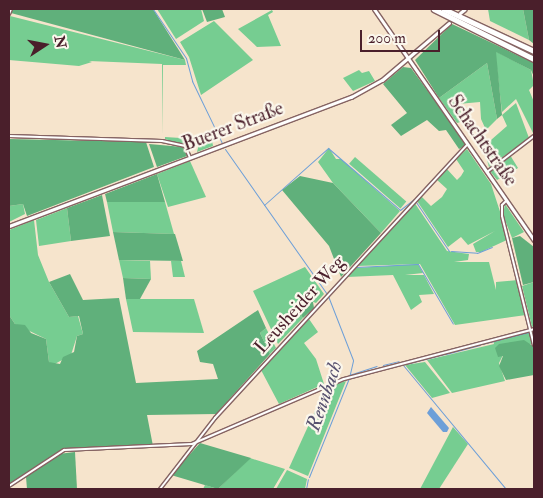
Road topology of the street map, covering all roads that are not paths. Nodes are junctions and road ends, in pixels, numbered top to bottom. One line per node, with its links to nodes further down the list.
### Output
1 (11, 9): 7 (street)
2 (374, 9): 10 (main road, Schachtstraße)
3 (434, 9): 11 (highway)
4 (444, 9): 9 (highway)
5 (465, 9): 6 (main road)
6 (460, 13)
7 (9, 14)
8 (449, 23): 10 (main road, Buerer Straße)
9 (534, 51)
10 (408, 58): 14 (main road, Schachtstraße); 15 (main road, Buerer Straße)
11 (534, 59)
12 (9, 136): 15 (street)
13 (534, 136): 16 (street)
14 (468, 144): 16 (main road, Schachtstraße); 23 (street, Leusheider Weg)
15 (190, 158): 18 (main road, Buerer Straße)
16 (487, 172): 17 (main road, Schachtstraße)
17 (506, 200): 19 (main road, Schachtstraße); 21 (street)
18 (9, 226)
19 (534, 240)
20 (534, 329): 21 (street)
21 (531, 330): 22 (street); 23 (street)
22 (534, 345)
23 (192, 444): 24 (street); 25 (street, Leusheider Weg)
24 (9, 486)
25 (160, 489)

